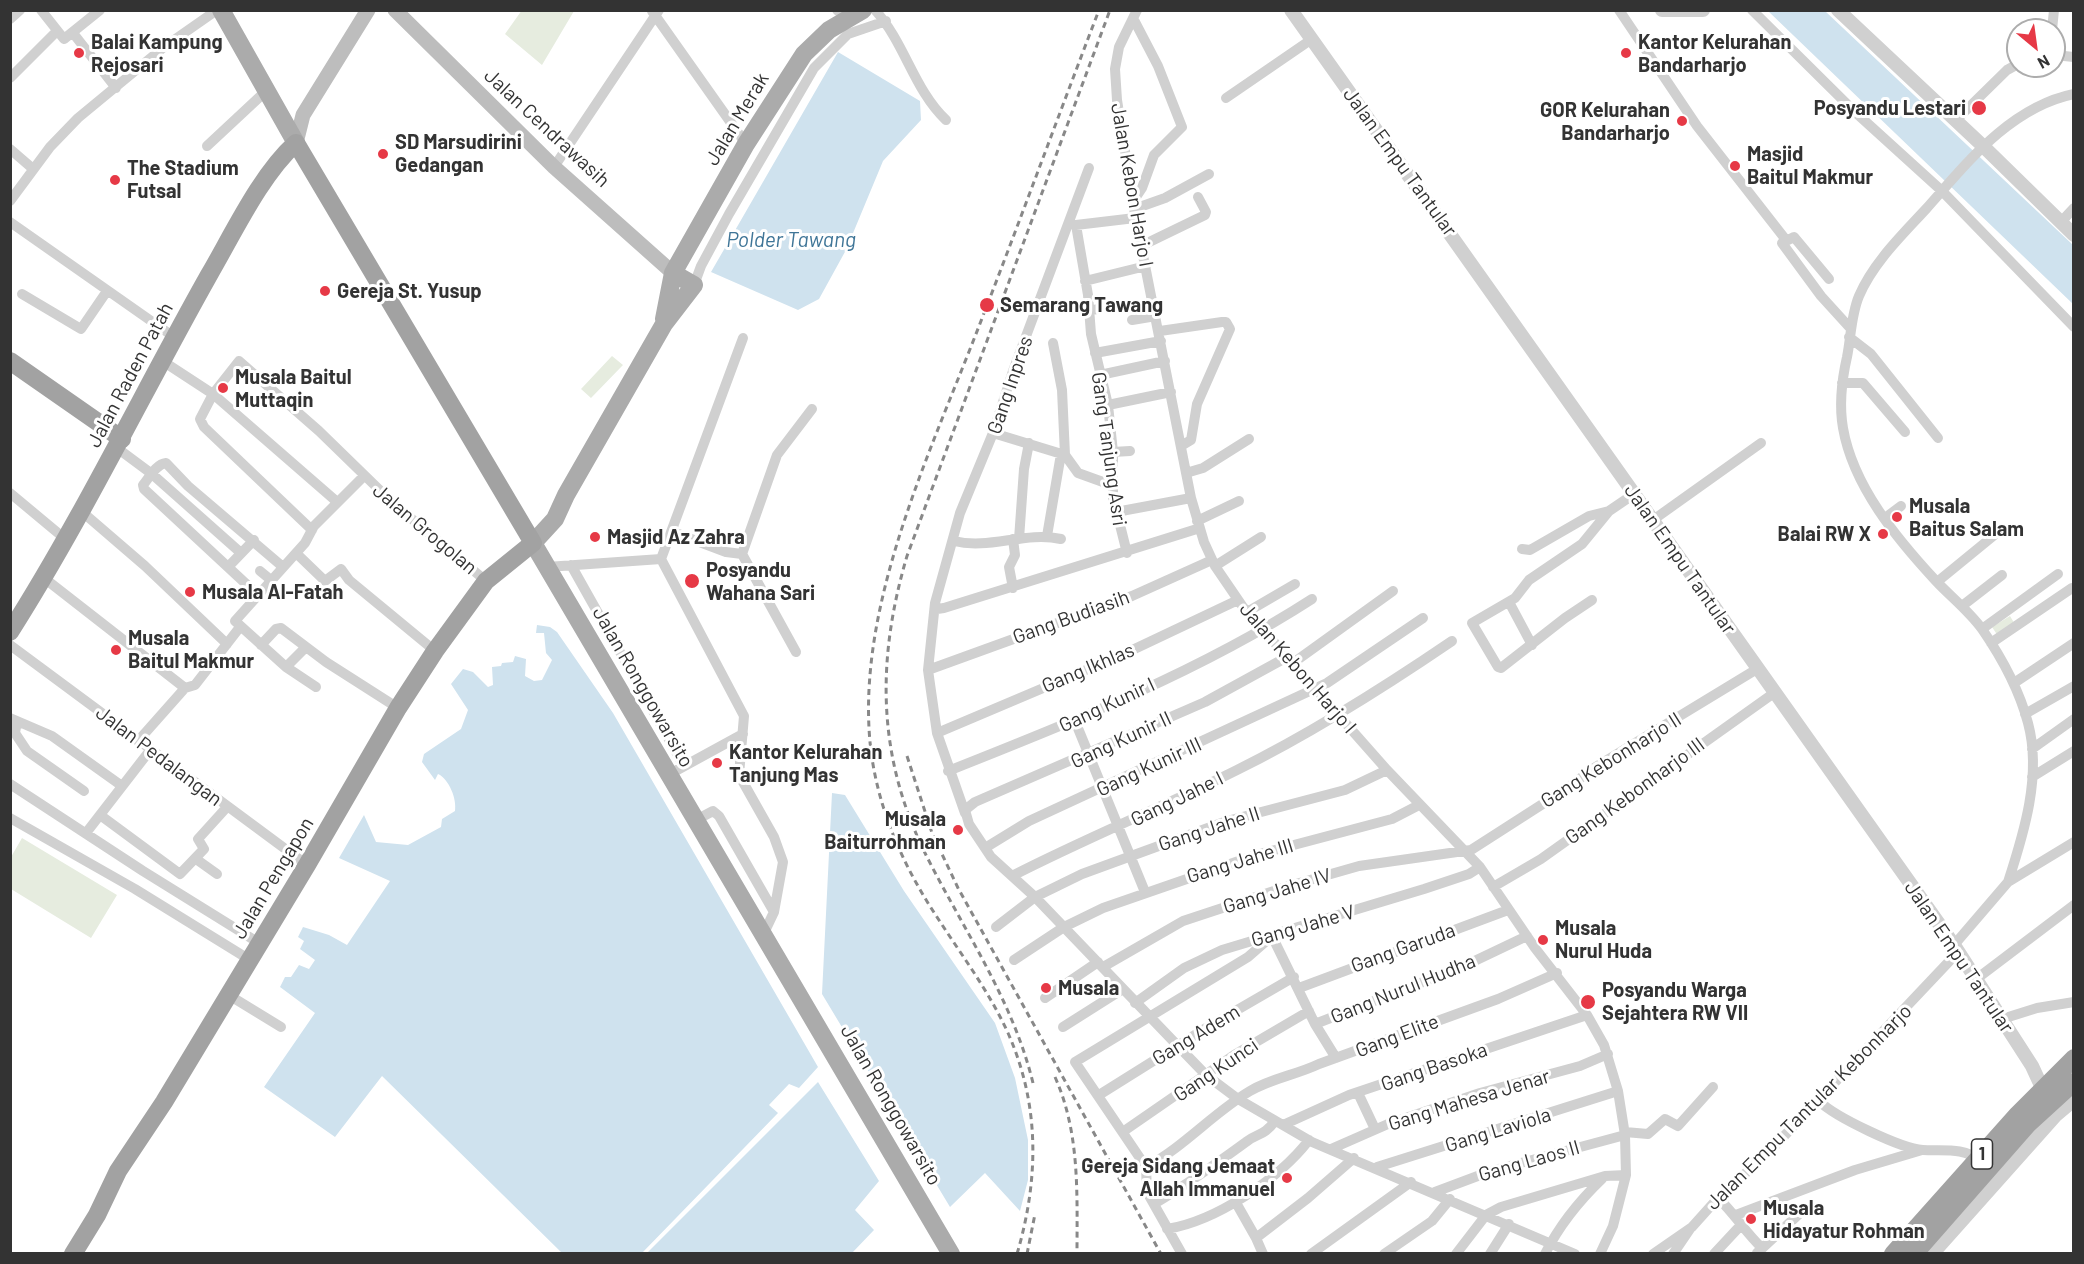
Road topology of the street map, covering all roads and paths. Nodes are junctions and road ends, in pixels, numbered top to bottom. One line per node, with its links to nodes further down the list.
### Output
1 (20, 10): 17 (street)
2 (41, 10): 19 (street)
3 (100, 10): 20 (street)
4 (219, 10): 24 (street); 25 (main road)
5 (368, 10): 30 (main road)
6 (394, 10): 35 (main road, Jalan Cendrawasih)
7 (875, 10): 18 (street)
8 (1291, 10): 21 (street, Jalan Empu Tantular)
9 (1619, 10): 48 (street)
10 (1662, 10): 11 (street)
11 (1703, 10)
12 (1752, 10): 39 (street)
13 (1838, 10): 29 (street)
14 (655, 12): 31 (street); 35 (street)
15 (849, 13): 31 (main road, Jalan Merak)
16 (1135, 14): 43 (street, Jalan Kebon Harjo I); 43 (street)
17 (10, 19)
18 (886, 21): 28 (street); 51 (street)
19 (57, 32): 20 (street); 23 (street)
20 (72, 33): 24 (street)
21 (1312, 39): 27 (street); 93 (street, Jalan Empu Tantular)
22 (2006, 71): 29 (street)
23 (10, 78)
24 (116, 88): 36 (street)
25 (266, 91): 30 (main road); 32 (street)
26 (2073, 94): 34 (street)
27 (1226, 98)
28 (946, 120)
29 (1956, 120): 34 (street)
30 (296, 143): 64 (highway, Jalan Raden Patah); 110 (highway, Jalan Ronggowarsito)
31 (746, 144): 51 (main road, Jalan Merak)
32 (207, 146)
33 (10, 149): 36 (street)
34 (1981, 149): 39 (street); 45 (street)
35 (554, 167): 51 (main road, Jalan Cendrawasih)
36 (32, 168): 41 (street)
37 (1089, 168): 46 (street, Gang Inpres)
38 (1209, 174): 43 (street)
39 (1944, 187): 61 (street); 62 (street)
40 (1198, 197): 49 (street)
41 (10, 201)
42 (2073, 208): 45 (street)
43 (1134, 210): 46 (street); 49 (street, Jalan Kebon Harjo I)
44 (10, 222): 54 (street)
45 (2060, 223): 47 (street)
46 (1072, 225): 53 (street, Gang Tanjung Asri); 78 (street, Gang Inpres)
47 (2073, 235)
48 (1786, 240): 52 (street); 62 (street)
49 (1141, 246): 50 (street, Jalan Kebon Harjo I)
50 (1146, 266): 53 (street); 58 (street, Jalan Kebon Harjo I)
51 (684, 279): 60 (main road); 60 (main road)
52 (1828, 279)
53 (1085, 281): 57 (street, Gang Tanjung Asri)
54 (107, 291): 55 (street); 64 (street)
55 (22, 294)
56 (1114, 305): 57 (street)
57 (1089, 311): 67 (street, Gang Tanjung Asri)
58 (1156, 316): 59 (street); 63 (street, Jalan Kebon Harjo I)
59 (1132, 320)
60 (664, 324): 110 (main road)
61 (2073, 327)
62 (1850, 333): 72 (street); 79 (street)
63 (1161, 336): 67 (street); 70 (street, Jalan Kebon Harjo I); 84 (street)
64 (174, 338): 68 (highway, Jalan Raden Patah)
65 (743, 338): 108 (street)
66 (1053, 343): 87 (street)
67 (1095, 353): 71 (street, Gang Tanjung Asri)
68 (161, 360): 74 (street); 82 (highway, Jalan Raden Patah)
69 (10, 361): 82 (highway)
70 (1165, 361): 71 (street); 73 (street, Jalan Kebon Harjo I)
71 (1100, 375): 75 (street, Gang Tanjung Asri)
72 (1842, 383): 77 (street); 102 (street)
73 (1171, 392): 75 (street); 84 (street, Jalan Kebon Harjo I)
74 (213, 394): 90 (street, Jalan Grogolan); 95 (street); 107 (street)
75 (1108, 405): 86 (street, Gang Tanjung Asri)
76 (812, 409): 121 (street)
77 (1905, 432)
78 (993, 433): 83 (street); 116 (street, Gang Inpres)
79 (1938, 438)
80 (1249, 439): 88 (street)
81 (1761, 443): 103 (street)
82 (120, 444): 89 (street); 98 (highway, Jalan Raden Patah)
83 (1029, 444): 87 (street); 113 (street)
84 (1181, 446): 88 (street, Jalan Kebon Harjo I)
85 (1130, 451): 86 (street)
86 (1113, 452): 91 (street, Gang Tanjung Asri)
87 (1063, 454): 91 (street); 109 (street)
88 (1186, 473): 94 (street, Jalan Kebon Harjo I)
89 (152, 474): 101 (street); 105 (street); 115 (street)
90 (364, 476): 95 (street); 133 (street, Jalan Grogolan)
91 (1114, 486): 100 (street, Gang Tanjung Asri)
92 (10, 493): 112 (street)
93 (1634, 494): 99 (street); 103 (street, Jalan Empu Tantular)
94 (1191, 498): 100 (street); 104 (street, Jalan Kebon Harjo I)
95 (336, 501): 107 (street)
96 (1239, 501): 104 (street)
97 (1901, 506): 102 (street)
98 (80, 510): 112 (highway, Jalan Raden Patah); 155 (street)
99 (1609, 511): 117 (street); 143 (street)
100 (1116, 512): 120 (street, Gang Tanjung Asri)
101 (200, 516): 105 (street); 118 (street)
102 (1885, 518): 134 (street)
103 (1653, 519): 164 (street, Jalan Empu Tantular)
104 (1198, 524): 120 (street); 123 (street, Jalan Kebon Harjo I)
105 (187, 528): 125 (street)
106 (2003, 528): 134 (street)
107 (312, 530): 119 (street)
108 (672, 532): 121 (street); 122 (street)
109 (1047, 536): 113 (street); 114 (street)
110 (530, 537): 127 (main road, Jalan Ronggowarsito); 133 (highway, Jalan Pengapon)
111 (1261, 537): 123 (street, Gang Budiasih)
112 (64, 538): 131 (highway, Jalan Raden Patah)
113 (1016, 539): 116 (street); 136 (street)
114 (1061, 539)
115 (254, 540): 118 (street); 126 (street)
116 (954, 541): 144 (street, Gang Inpres)
117 (1521, 549)
118 (241, 553): 125 (street)
119 (296, 553): 126 (street); 160 (street)
120 (1127, 553): 136 (street)
121 (742, 554): 161 (street)
122 (661, 559): 124 (street); 179 (street)
123 (1214, 563): 141 (street, Jalan Kebon Harjo I); 165 (street, Gang Budiasih)
124 (571, 565): 127 (street); 185 (street)
125 (228, 567): 139 (street)
126 (283, 567): 132 (street)
127 (547, 567): 185 (main road, Jalan Ronggowarsito)
128 (260, 571): 132 (street)
129 (2058, 574): 150 (street)
130 (2002, 575): 145 (street)
131 (44, 578): 148 (highway, Jalan Raden Patah); 169 (street)
132 (271, 580): 139 (street)
133 (486, 581): 160 (highway, Jalan Pengapon)
134 (1937, 582): 145 (street)
135 (1295, 584): 146 (street)
136 (1013, 588): 144 (street)
137 (2072, 588): 153 (street)
138 (1393, 591): 162 (street, Gang Kunir II)
139 (258, 595): 149 (street)
140 (1312, 599): 151 (street, Gang Kunir I)
141 (1238, 600): 146 (street, Jalan Kebon Harjo I); 178 (street, Gang Ikhlas)
142 (1592, 600): 158 (street)
143 (1509, 602): 158 (street); 158 (street)
144 (935, 603): 165 (street, Gang Inpres)
145 (1962, 606): 150 (street)
146 (1247, 612): 151 (street, Jalan Kebon Harjo I)
147 (1423, 618): 170 (street, Gang Kunir III)
148 (13, 625)
149 (240, 627): 155 (street); 157 (street)
150 (1982, 629): 153 (street)
151 (1263, 630): 162 (street, Jalan Kebon Harjo I); 177 (street, Gang Kunir I)
152 (1452, 641): 173 (street, Gang Jahe I)
153 (1991, 643): 166 (street)
154 (2073, 643): 166 (street)
155 (227, 644): 169 (street)
156 (10, 645): 180 (street, Jalan Pedalangan)
157 (261, 645): 159 (street); 163 (street)
158 (1532, 645)
159 (306, 647): 163 (street); 172 (street)
160 (435, 651): 172 (highway, Jalan Pengapon)
161 (796, 652)
162 (1290, 660): 170 (street, Jalan Kebon Harjo I); 184 (street, Gang Kunir II)
163 (286, 667): 168 (street)
164 (1757, 669): 171 (street, Jalan Empu Tantular); 203 (street, Gang Kebonharjo II)
165 (928, 670): 178 (street, Gang Inpres)
166 (2014, 683): 174 (street)
167 (2073, 686): 174 (street)
168 (316, 687)
169 (185, 688): 180 (street)
170 (1315, 689): 173 (street, Jalan Kebon Harjo I); 191 (street, Gang Kunir III)
171 (1774, 693): 211 (street, Gang Kebonharjo III); 223 (street, Jalan Empu Tantular)
172 (398, 708): 206 (highway, Jalan Pengapon)
173 (1338, 714): 186 (street, Jalan Kebon Harjo I); 199 (street, Gang Jahe I)
174 (2025, 714): 182 (street)
175 (14, 719): 190 (street); 192 (street)
176 (2073, 719): 182 (street)
177 (1075, 721): 184 (street); 187 (street, Gang Kunir I)
178 (937, 733): 187 (street, Gang Inpres)
179 (743, 734): 185 (street); 216 (street)
180 (138, 741): 181 (street, Jalan Pedalangan)
181 (151, 749): 190 (street); 194 (street, Jalan Pedalangan)
182 (2032, 749): 188 (street)
183 (2073, 751): 188 (street)
184 (1088, 755): 191 (street); 197 (street, Gang Kunir II)
185 (676, 770): 198 (main road, Jalan Ronggowarsito)
186 (1387, 770): 193 (street, Jalan Kebon Harjo I); 204 (street, Gang Jahe II)
187 (948, 771): 197 (street, Gang Inpres)
188 (2032, 777): 210 (street)
189 (10, 784): 200 (street)
190 (122, 786): 195 (street)
191 (1103, 789): 199 (street); 202 (street, Gang Kunir III)
192 (84, 791)
193 (1419, 805): 203 (street, Jalan Kebon Harjo I); 212 (street, Gang Jahe III)
194 (227, 807): 205 (street); 206 (street, Jalan Pedalangan)
195 (100, 815): 200 (street); 205 (street)
196 (10, 818): 224 (street)
197 (967, 819): 202 (street, Gang Inpres)
198 (696, 820): 216 (street); 219 (main road, Jalan Ronggowarsito)
199 (1118, 827): 204 (street); 209 (street, Gang Jahe I)
200 (86, 833): 222 (street)
201 (2073, 842): 210 (street)
202 (985, 848): 209 (street, Gang Inpres)
203 (1464, 851): 207 (street, Jalan Kebon Harjo I); 226 (street, Gang Jahe IV)
204 (1131, 856): 212 (street); 213 (street, Gang Jahe II)
205 (196, 859): 208 (street)
206 (307, 865): 222 (highway, Jalan Pengapon)
207 (1480, 867): 211 (street, Jalan Kebon Harjo I); 220 (street, Gang Jahe V)
208 (217, 874)
209 (1012, 876): 213 (street, Gang Inpres)
210 (2008, 882): 223 (street, Jalan Empu Tantular Kebonharjo)
211 (1493, 887): 215 (street, Jalan Kebon Harjo I)
212 (1145, 892): 218 (street, Gang Jahe III)
213 (1035, 897): 217 (street, Gang Jahe II); 218 (street, Gang Inpres)
214 (2073, 905): 228 (street)
215 (1508, 910): 221 (street, Jalan Kebon Harjo I); 229 (street, Gang Garuda)
216 (774, 912): 219 (street)
217 (996, 927)
218 (1064, 927): 225 (street, Gang Jahe III); 226 (street, Gang Inpres)
219 (764, 933): 285 (main road, Jalan Ronggowarsito)
220 (1272, 936): 229 (street); 233 (street, Gang Jahe V); 237 (street)
221 (1527, 936): 227 (street, Jalan Kebon Harjo I); 239 (street, Gang Nurul Hudha)
222 (260, 944): 224 (highway, Jalan Pengapon)
223 (1956, 949): 228 (street, Jalan Empu Tantular); 254 (street, Jalan Empu Tantular Kebonharjo)
224 (250, 960): 231 (highway, Jalan Pengapon)
225 (1014, 960)
226 (1100, 965): 230 (street, Gang Inpres); 232 (street, Gang Jahe IV)
227 (1557, 973): 236 (street, Jalan Kebon Harjo I); 244 (street, Gang Elite)
228 (1975, 980): 238 (street, Jalan Empu Tantular)
229 (1296, 982): 235 (street); 242 (street, Gang Adem)
230 (1122, 988): 233 (street, Gang Inpres); 241 (street)
231 (227, 994): 240 (street); 284 (highway, Jalan Pengapon)
232 (1045, 998)
233 (1135, 1002): 237 (street, Gang Inpres)
234 (2073, 1002): 238 (street)
235 (1309, 1011): 239 (street); 246 (street, Gang Kunci)
236 (1587, 1015): 243 (street, Jalan Kebon Harjo I); 250 (street, Gang Basoka)
237 (1149, 1017): 242 (street, Gang Inpres); 251 (street)
238 (2002, 1019): 255 (street, Jalan Empu Tantular)
239 (1315, 1024): 244 (street, Gang Nurul Hudha)
240 (281, 1027)
241 (1063, 1027)
242 (1177, 1046): 246 (street, Gang Inpres); 251 (street, Gang Adem)
243 (1608, 1054): 249 (street, Jalan Kebon Harjo I); 257 (street, Gang Mahesa Jenar)
244 (1336, 1058): 252 (street, Gang Elite)
245 (2073, 1058): 298 (highway, 1, bridge)
246 (1206, 1074): 252 (street, Gang Inpres); 258 (street, Gang Kunci)
247 (2073, 1082): 299 (highway, 1, bridge)
248 (1713, 1087): 259 (street, Gang Laos II)
249 (1618, 1091): 259 (street, Jalan Kebon Harjo I); 265 (street, Gang Laviola)
250 (1358, 1093): 256 (street, Gang Basoka); 257 (street)
251 (1099, 1095): 258 (street)
252 (1238, 1099): 256 (street, Gang Inpres); 264 (street, Gang Elite)
253 (2073, 1100): 255 (street)
254 (1819, 1101): 262 (street); 271 (street, Jalan Empu Tantular Kebonharjo)
255 (2055, 1116): 268 (street)
256 (1279, 1123): 260 (street, Gang Inpres); 274 (street, Gang Basoka)
257 (1376, 1129): 261 (street, Gang Mahesa Jenar)
258 (1124, 1131): 264 (street)
259 (1625, 1133): 266 (street, Jalan Kebon Harjo I); 270 (street, Gang Laos II)
260 (1309, 1140): 261 (street, Gang Inpres); 273 (street)
261 (1330, 1149): 263 (street, Gang Inpres)
262 (1922, 1150): 268 (street); 277 (street)
263 (1354, 1158): 265 (street, Gang Inpres); 281 (street)
264 (1146, 1167): 274 (street)
265 (1377, 1167): 269 (street, Gang Inpres)
266 (1626, 1175): 267 (street); 294 (street, Jalan Kebon Harjo I)
267 (1605, 1176): 276 (street); 282 (street)
268 (2002, 1176): 300 (street)
269 (1411, 1182): 270 (street, Gang Inpres); 288 (street)
270 (1435, 1192): 272 (street, Gang Inpres)
271 (1718, 1198): 277 (street); 279 (street, Jalan Empu Tantular Kebonharjo)
272 (1450, 1199): 276 (street, Gang Inpres); 289 (street)
273 (1235, 1201): 280 (street); 281 (street)
274 (1154, 1204): 280 (street)
275 (1799, 1214): 283 (street)
276 (1486, 1215): 278 (street, Gang Inpres); 290 (street)
277 (1738, 1220): 283 (street); 297 (street)
278 (1509, 1224): 282 (street, Gang Inpres); 291 (street)
279 (1692, 1227): 295 (street, Jalan Empu Tantular Kebonharjo); 296 (street)
280 (1167, 1228): 286 (street)
281 (1256, 1238): 287 (street)
282 (1550, 1242): 292 (street); 293 (street, Gang Inpres)
283 (1759, 1251)
284 (73, 1254)
285 (951, 1254)
286 (1182, 1254)
287 (1263, 1254)
288 (1311, 1254)
289 (1384, 1254)
290 (1456, 1254)
291 (1490, 1254)
292 (1545, 1254)
293 (1575, 1254)
294 (1600, 1254)
295 (1653, 1254)
296 (1673, 1254)
297 (1714, 1254)
298 (1893, 1254)
299 (1914, 1254)
300 (1932, 1254)

